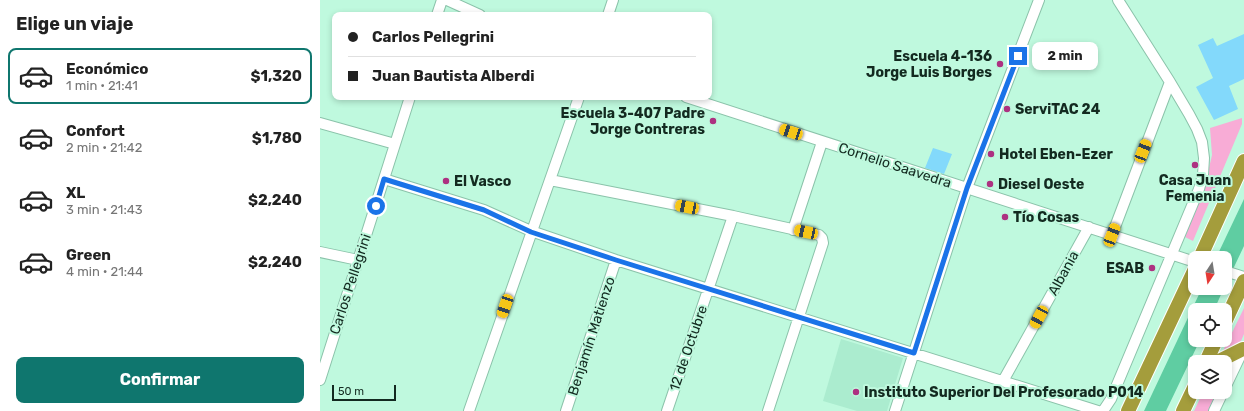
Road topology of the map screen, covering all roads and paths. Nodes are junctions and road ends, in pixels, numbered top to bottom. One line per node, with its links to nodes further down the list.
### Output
1 (442, 0): 6 (street)
2 (447, 0): 7 (street)
3 (613, 0): 8 (street)
4 (1039, 0): 19 (street)
5 (1118, 0): 9 (street)
6 (438, 12)
7 (473, 12)
8 (609, 12)
9 (1170, 82): 24 (street); 27 (street)
10 (409, 100): 15 (street, Carlos Pellegrini)
11 (578, 100): 18 (street)
12 (695, 100): 14 (street, Cornelio Saavedra)
13 (320, 123): 15 (street)
14 (822, 142): 19 (street, Cornelio Saavedra); 22 (street)
15 (395, 144): 17 (street, Carlos Pellegrini)
16 (1244, 162): 25 (highway)
17 (384, 179): 23 (street); 28 (street, Carlos Pellegrini)
18 (550, 180): 20 (street); 23 (street)
19 (967, 188): 21 (street, Cornelio Saavedra); 39 (street)
20 (732, 216): 22 (street); 35 (street, 12 de Octubre)
21 (1088, 227): 24 (street, Cornelio Saavedra); 43 (street, Albania)
22 (793, 230): 37 (street)
23 (531, 232): 29 (street); 46 (street)
24 (1112, 235): 27 (street, Cornelio Saavedra)
25 (1203, 251)
26 (320, 252): 28 (street)
27 (1172, 254): 30 (street, Cornelio Saavedra); 52 (street)
28 (358, 260): 42 (street, Carlos Pellegrini)
29 (616, 260): 35 (street); 47 (street, Benjamín Matienzo)
30 (1188, 260)
31 (1232, 273): 32 (street)
32 (1244, 277)
33 (1244, 281): 36 (highway)
34 (1188, 284): 53 (highway)
35 (708, 289): 37 (street); 48 (street, 12 de Octubre)
36 (1232, 307)
37 (799, 318): 39 (street); 49 (street)
38 (1244, 348): 40 (highway); 41 (street)
39 (914, 353): 43 (street); 50 (street)
40 (1230, 355)
41 (1232, 373)
42 (320, 380)
43 (1003, 381): 51 (street)
44 (1189, 399): 54 (highway)
45 (1220, 399): 55 (street)
46 (469, 411)
47 (566, 411)
48 (667, 411)
49 (768, 411)
50 (895, 411)
51 (1098, 411)
52 (1102, 411)
53 (1128, 411)
54 (1183, 411)
55 (1214, 411)

